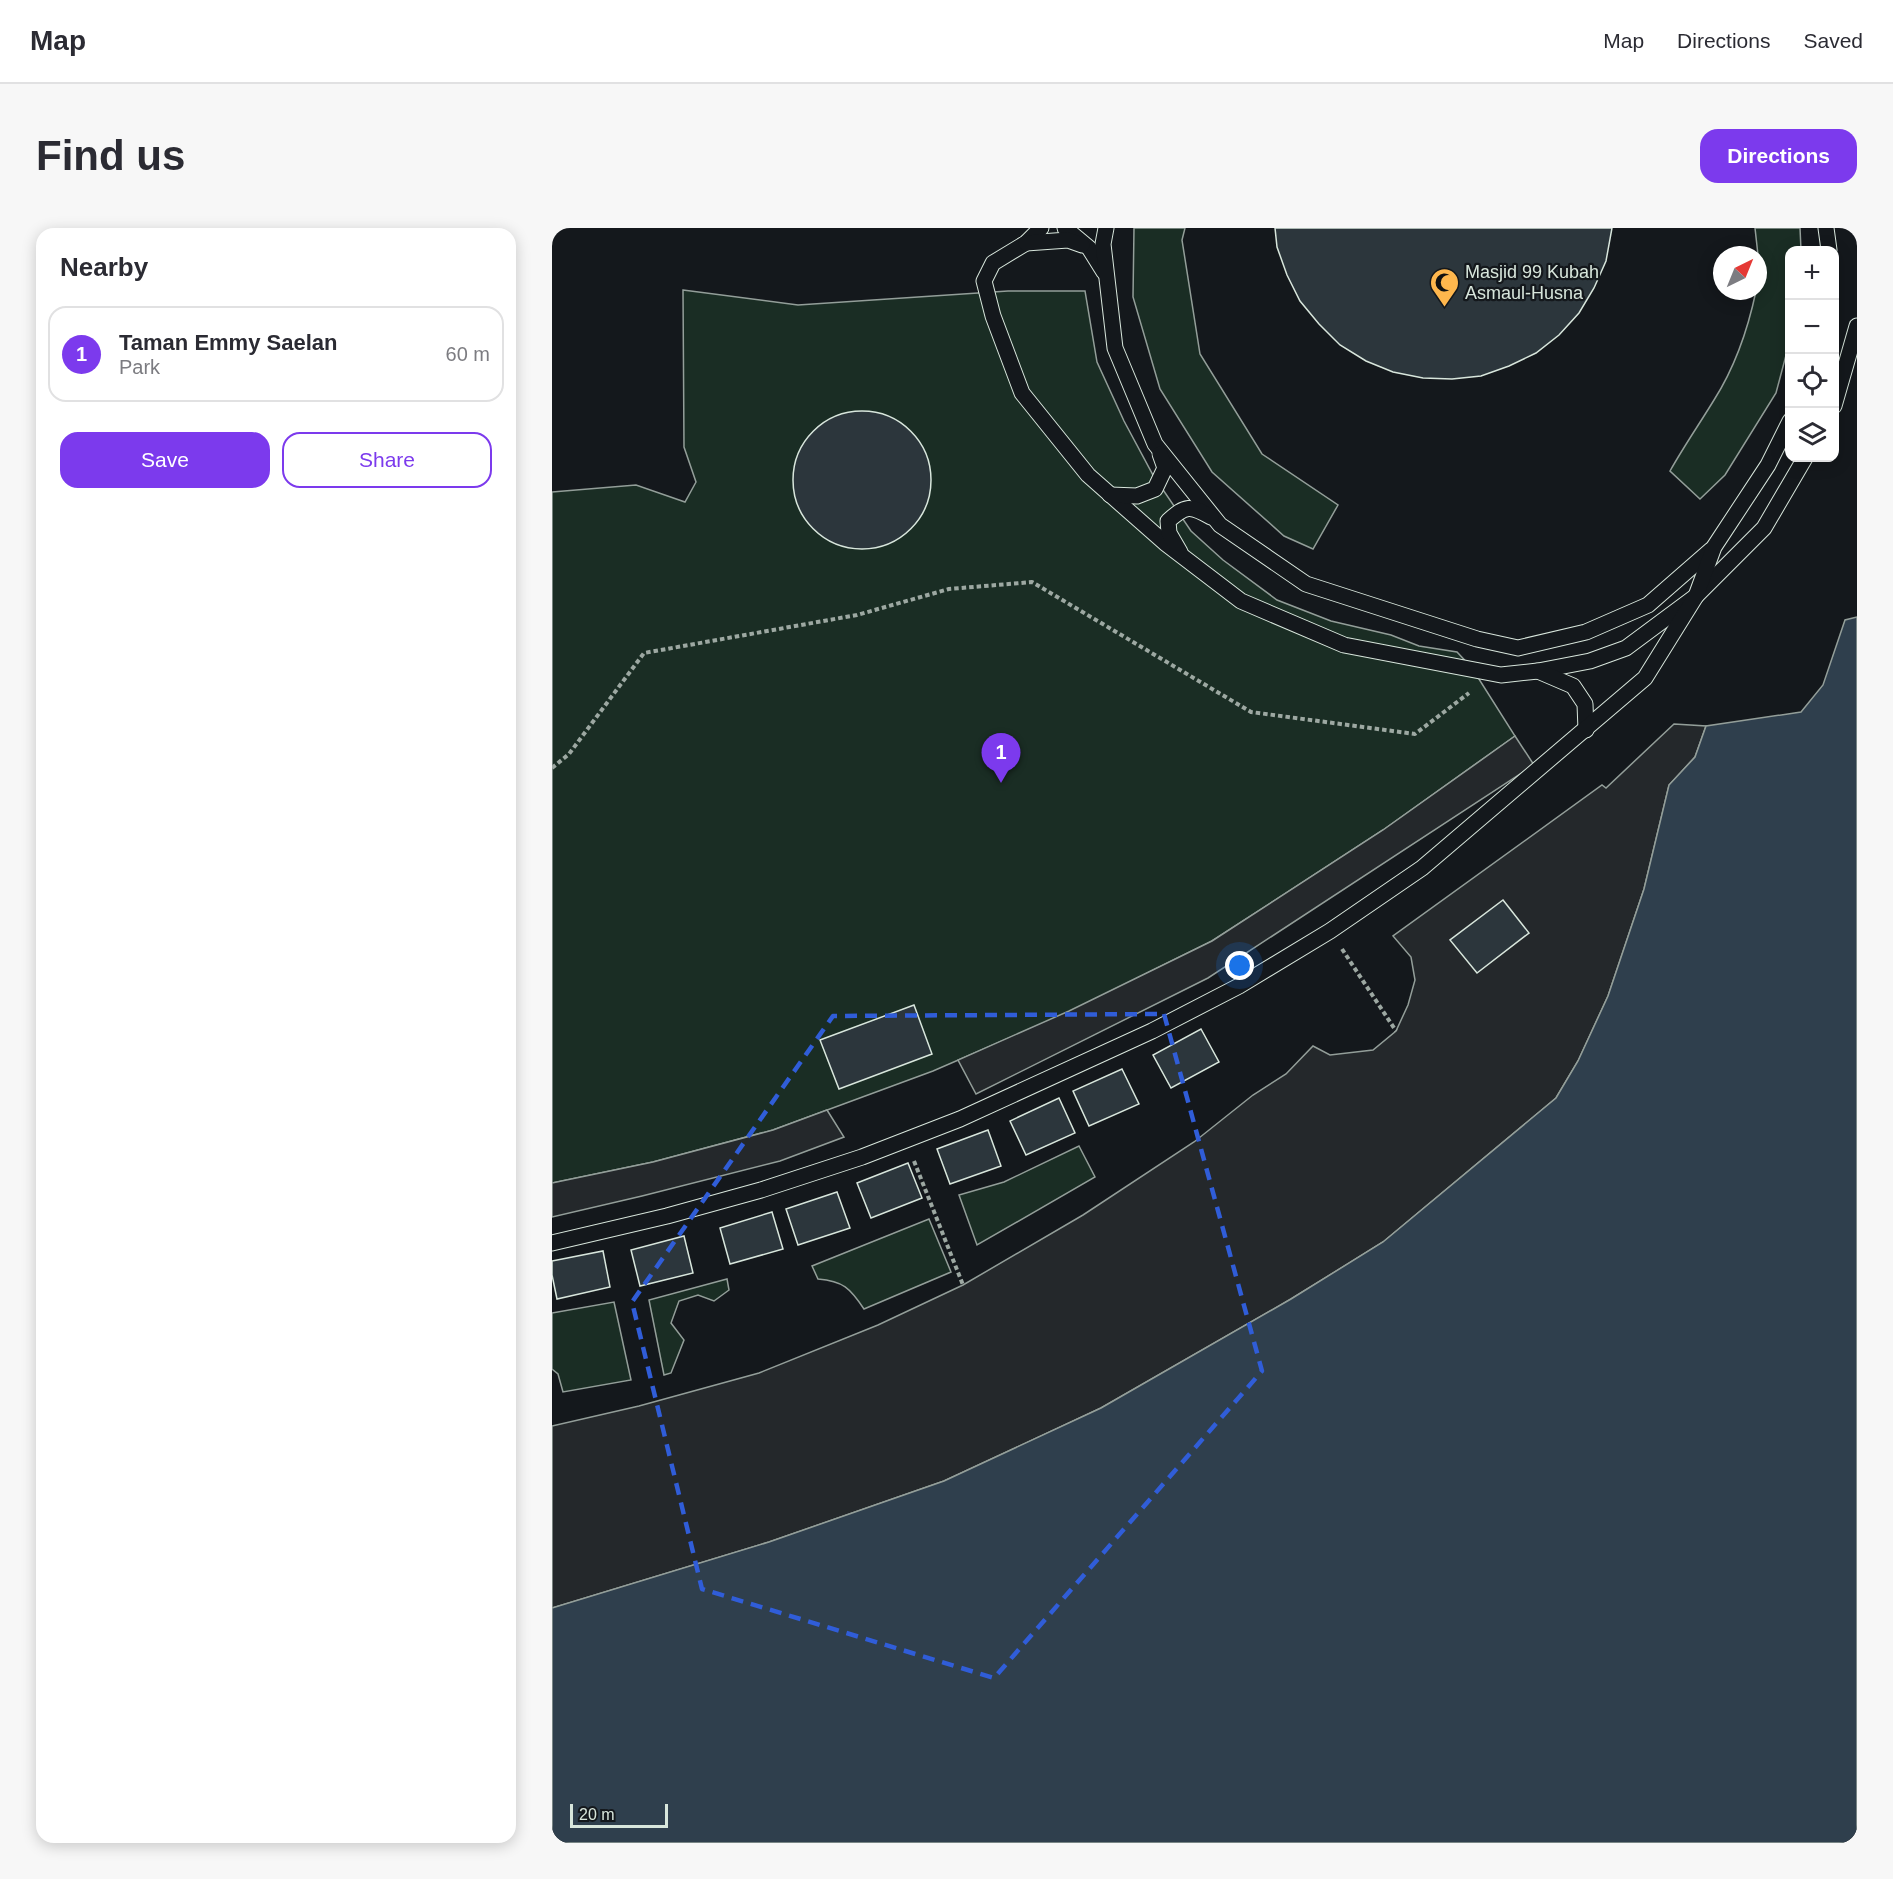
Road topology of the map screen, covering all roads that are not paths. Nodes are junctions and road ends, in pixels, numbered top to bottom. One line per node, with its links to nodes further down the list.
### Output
1 (1041, 228): 5 (lane)
2 (1065, 228): 7 (lane)
3 (1106, 228): 8 (lane)
4 (1826, 228): 6 (lane)
5 (1026, 243): 7 (lane); 14 (lane)
6 (1828, 246)
7 (1089, 248): 8 (lane)
8 (1107, 275): 12 (lane)
9 (1857, 326): 10 (lane)
10 (1839, 389)
11 (1785, 431): 16 (lane)
12 (1158, 448): 14 (lane); 15 (lane)
13 (1803, 462): 18 (lane)
14 (1110, 495): 17 (lane)
15 (1216, 520): 16 (lane); 17 (lane)
16 (1713, 548): 18 (lane)
17 (1183, 557): 19 (lane)
18 (1695, 596): 19 (lane); 20 (lane)
19 (1538, 671): 20 (lane)
20 (1586, 730): 21 (lane)
21 (552, 1244)

